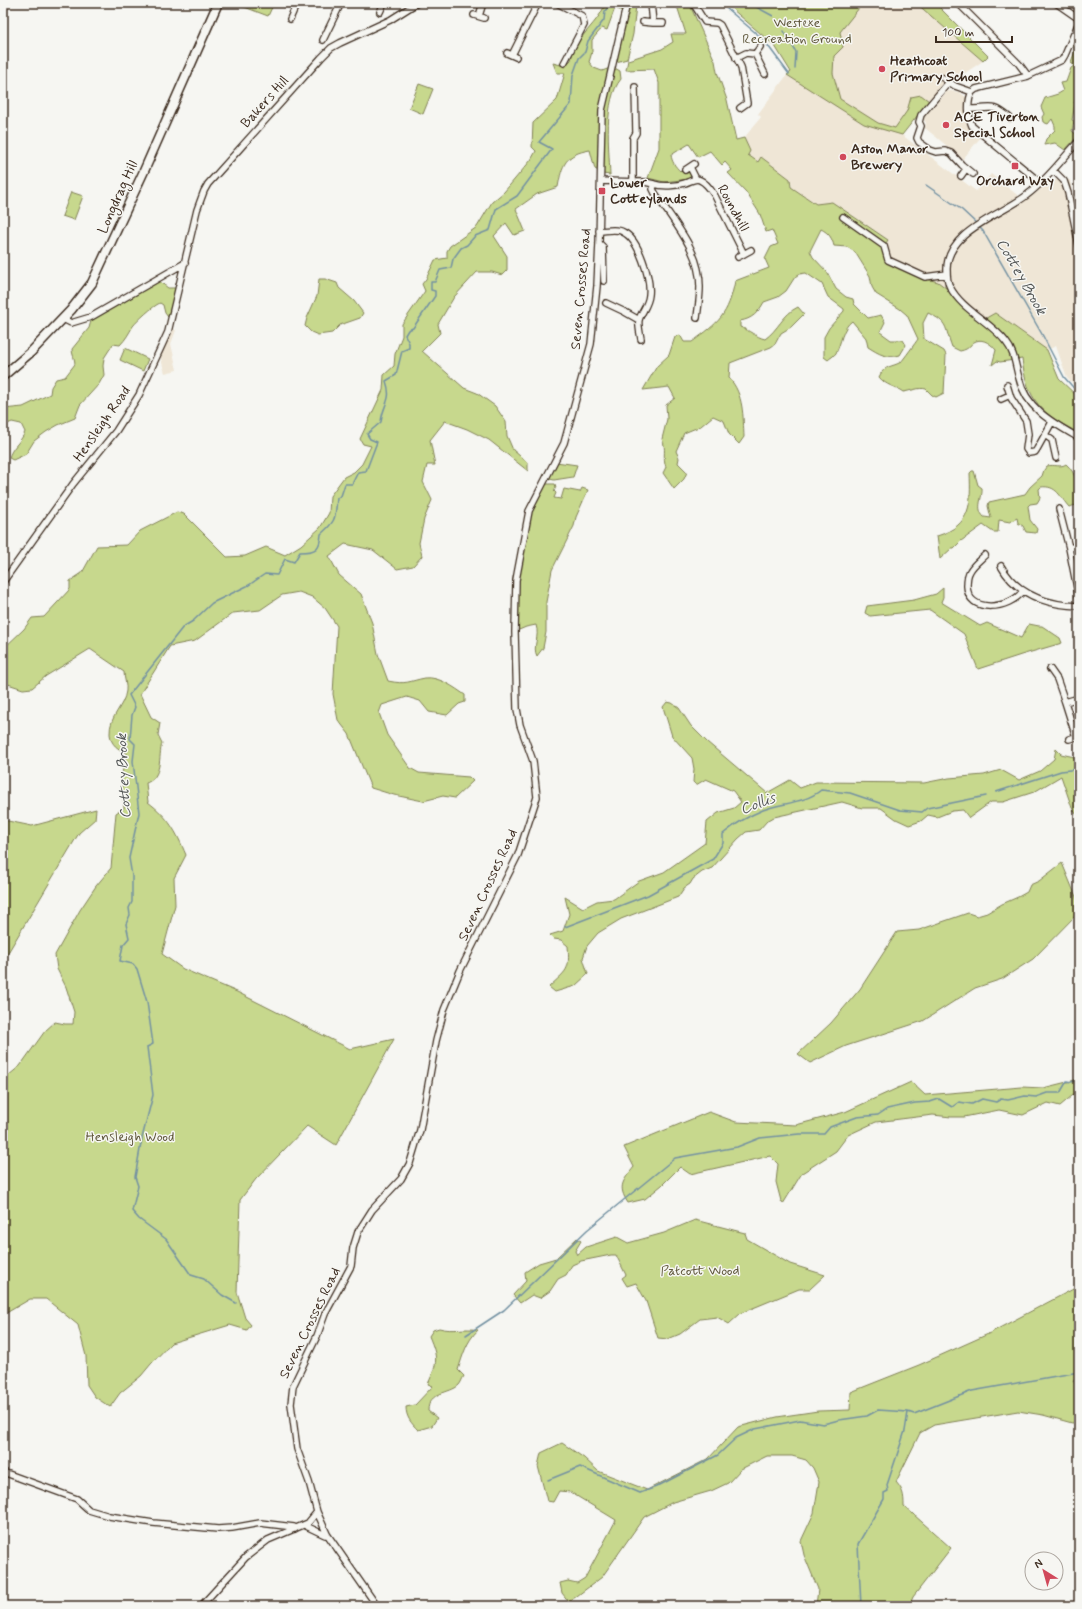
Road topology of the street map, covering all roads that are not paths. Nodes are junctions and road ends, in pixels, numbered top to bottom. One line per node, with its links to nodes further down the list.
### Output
1 (218, 3): 60 (main road, Longdrag Hill)
2 (297, 3): 17 (street)
3 (341, 3): 22 (street)
4 (384, 3): 14 (street)
5 (417, 3): 55 (street, Bakers Hill)
6 (484, 3): 15 (street)
7 (538, 3): 25 (street)
8 (558, 3): 27 (street)
9 (627, 3): 46 (street, Seven Crosses Road)
10 (651, 3): 19 (street)
11 (693, 3): 26 (street)
12 (958, 3): 29 (street)
13 (1056, 3): 16 (street)
14 (380, 12)
15 (479, 16)
16 (1079, 19)
17 (290, 20)
18 (643, 22): 19 (street)
19 (653, 23): 21 (street)
20 (1079, 23): 29 (street)
21 (663, 24)
22 (327, 37)
23 (760, 47): 24 (street)
24 (755, 54): 26 (street); 28 (street)
25 (512, 55)
26 (736, 58): 34 (street)
27 (567, 60)
28 (765, 74)
29 (1028, 76): 33 (street)
30 (943, 78): 31 (street)
31 (948, 82): 33 (street); 41 (street)
32 (635, 87): 47 (street)
33 (972, 92): 37 (street)
34 (747, 103): 35 (street); 36 (street)
35 (753, 106)
36 (740, 108)
37 (970, 109): 38 (street); 48 (street)
38 (1010, 118)
39 (1079, 141): 42 (street)
40 (689, 167): 45 (street, Roundhill)
41 (966, 168): 43 (street); 44 (street)
42 (1053, 170): 48 (street); 53 (street)
43 (974, 174)
44 (961, 176)
45 (696, 179): 49 (street, Roundhill); 54 (street, Roundhill)
46 (601, 181): 47 (street); 51 (street, Seven Crosses Road)
47 (633, 182): 49 (street)
48 (1041, 183): 56 (street)
49 (654, 184): 59 (street)
50 (843, 217): 56 (street)
51 (599, 231): 52 (street, Seven Crosses Road); 61 (street)
52 (599, 243): 57 (street); 86 (street, Seven Crosses Road)
53 (1079, 245)
54 (751, 250)
55 (185, 263): 60 (street); 76 (street, Hensleigh Road)
56 (947, 274): 67 (street)
57 (604, 281)
58 (606, 303): 61 (street)
59 (696, 315)
60 (63, 319): 63 (main road, Longdrag Hill)
61 (639, 320): 62 (street)
62 (641, 339)
63 (3, 376)
64 (1007, 385): 65 (street)
65 (1010, 395): 66 (street); 68 (street)
66 (1001, 399)
67 (1052, 422): 68 (street); 69 (street)
68 (1045, 435): 70 (street)
69 (1079, 438)
70 (1056, 458)
71 (1059, 510): 73 (street)
72 (1079, 546): 73 (street)
73 (1069, 548): 78 (street)
74 (985, 555): 77 (street)
75 (1001, 566): 77 (street)
76 (3, 582)
77 (1023, 591): 79 (street)
78 (1079, 598)
79 (1079, 606)
80 (1050, 669): 82 (street)
81 (1079, 698): 82 (street)
82 (1065, 702): 83 (street)
83 (1077, 736): 84 (street)
84 (1069, 739)
85 (3, 1472): 88 (street)
86 (317, 1512): 87 (street); 89 (street, Seven Crosses Road)
87 (305, 1525): 88 (street); 89 (street)
88 (294, 1528): 90 (street)
89 (327, 1534): 91 (street, Seven Crosses Road)
90 (201, 1606)
91 (377, 1606)

